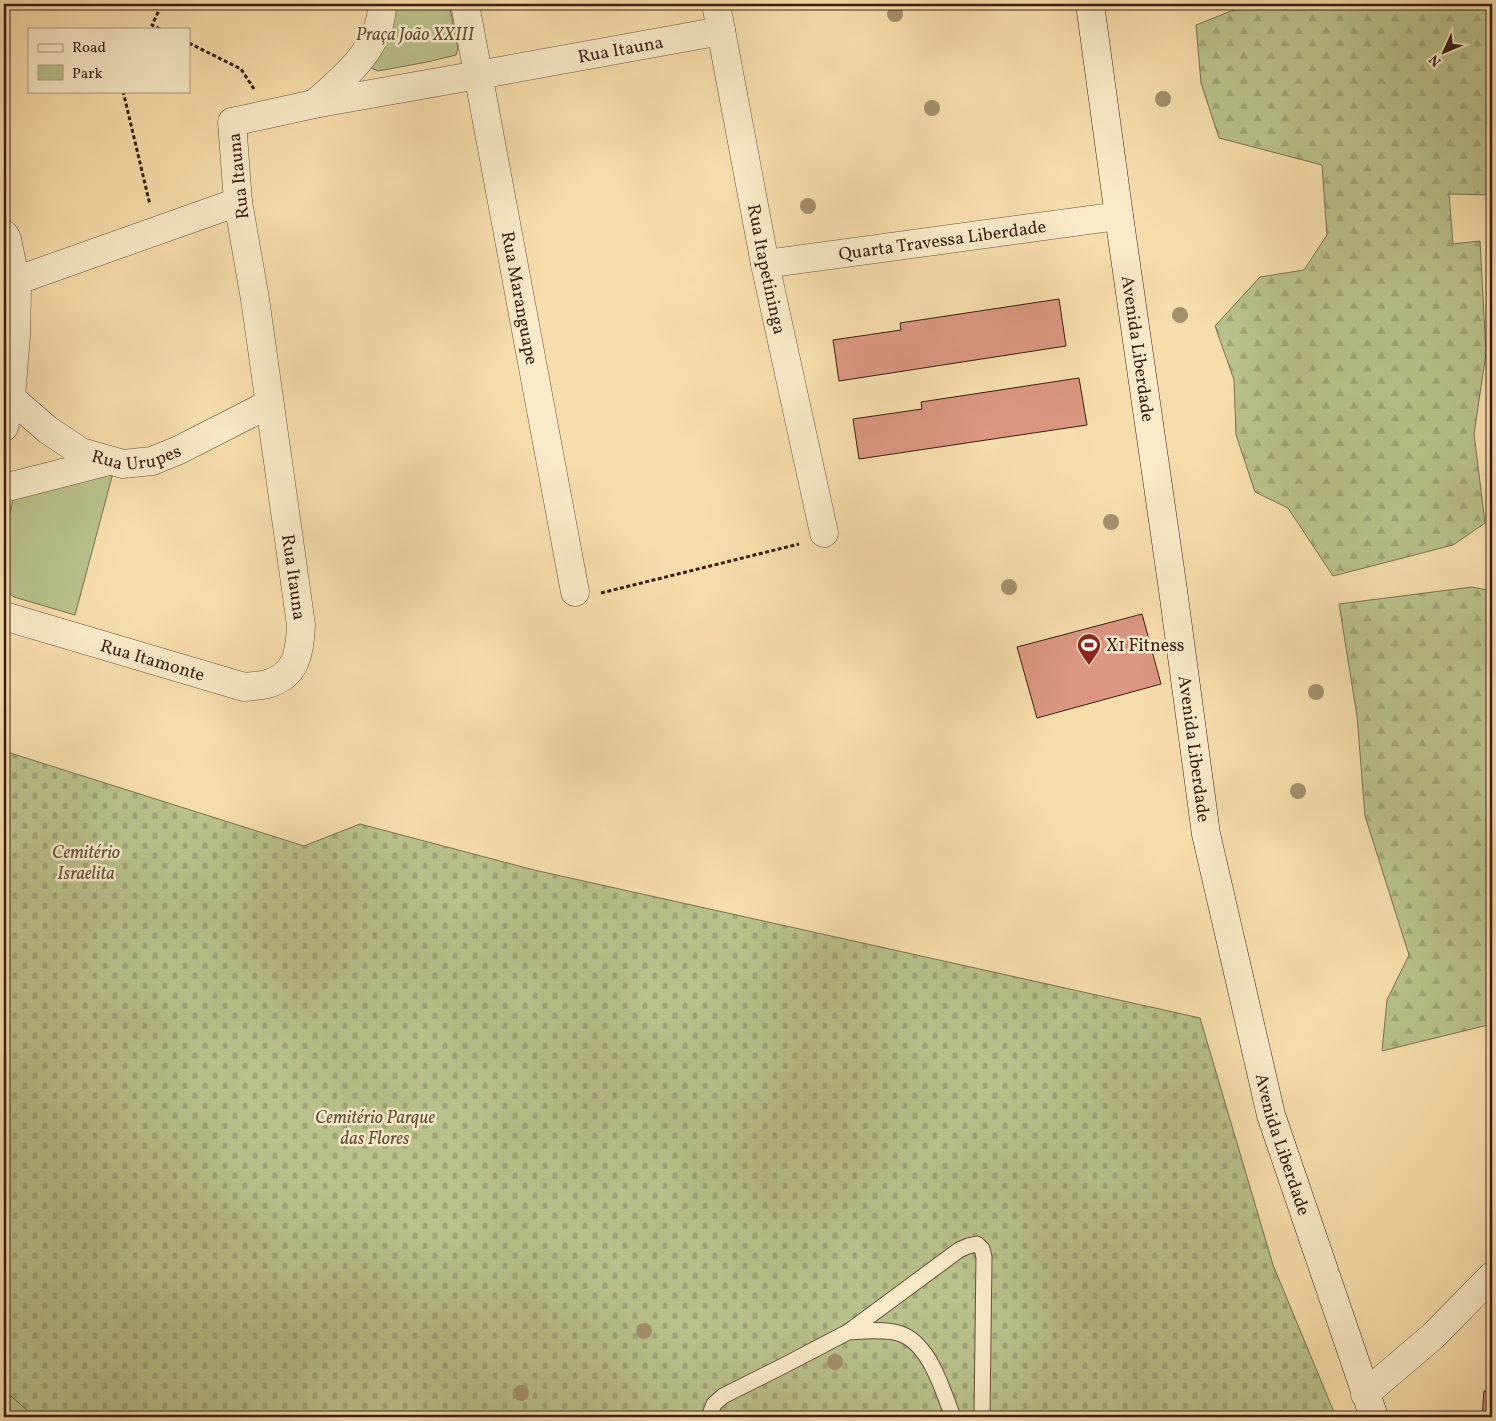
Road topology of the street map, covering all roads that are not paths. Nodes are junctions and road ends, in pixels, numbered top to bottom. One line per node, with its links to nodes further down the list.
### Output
1 (382, 4): 7 (street)
2 (465, 4): 6 (street, Rua Maranguape)
3 (716, 4): 5 (street, Rua Itapetininga)
4 (1090, 4): 9 (street, Avenida Liberdade)
5 (721, 30): 6 (street, Rua Itauna); 11 (street, Rua Itapetininga)
6 (478, 75): 7 (street, Rua Itauna); 19 (street, Rua Maranguape)
7 (314, 104): 8 (street, Rua Itauna)
8 (238, 202): 12 (street); 14 (street, Rua Itauna)
9 (1119, 216): 11 (street, Quarta Travessa Liberdade); 24 (street, Avenida Liberdade)
10 (4, 234): 12 (street)
11 (765, 264): 18 (street, Rua Itapetininga)
12 (15, 282): 13 (street)
13 (11, 398): 15 (street); 16 (street, Rua Urupes)
14 (269, 404): 16 (street, Rua Urupes); 21 (street, Rua Itauna)
15 (4, 427)
16 (110, 460): 17 (street)
17 (4, 488)
18 (824, 533)
19 (575, 592)
20 (4, 616): 21 (street, Rua Itamonte)
21 (296, 662)
22 (1492, 1276): 24 (street)
23 (848, 1332): 25 (lane); 26 (lane); 27 (lane)
24 (1370, 1406)
25 (709, 1417)
26 (953, 1417)
27 (982, 1417)

